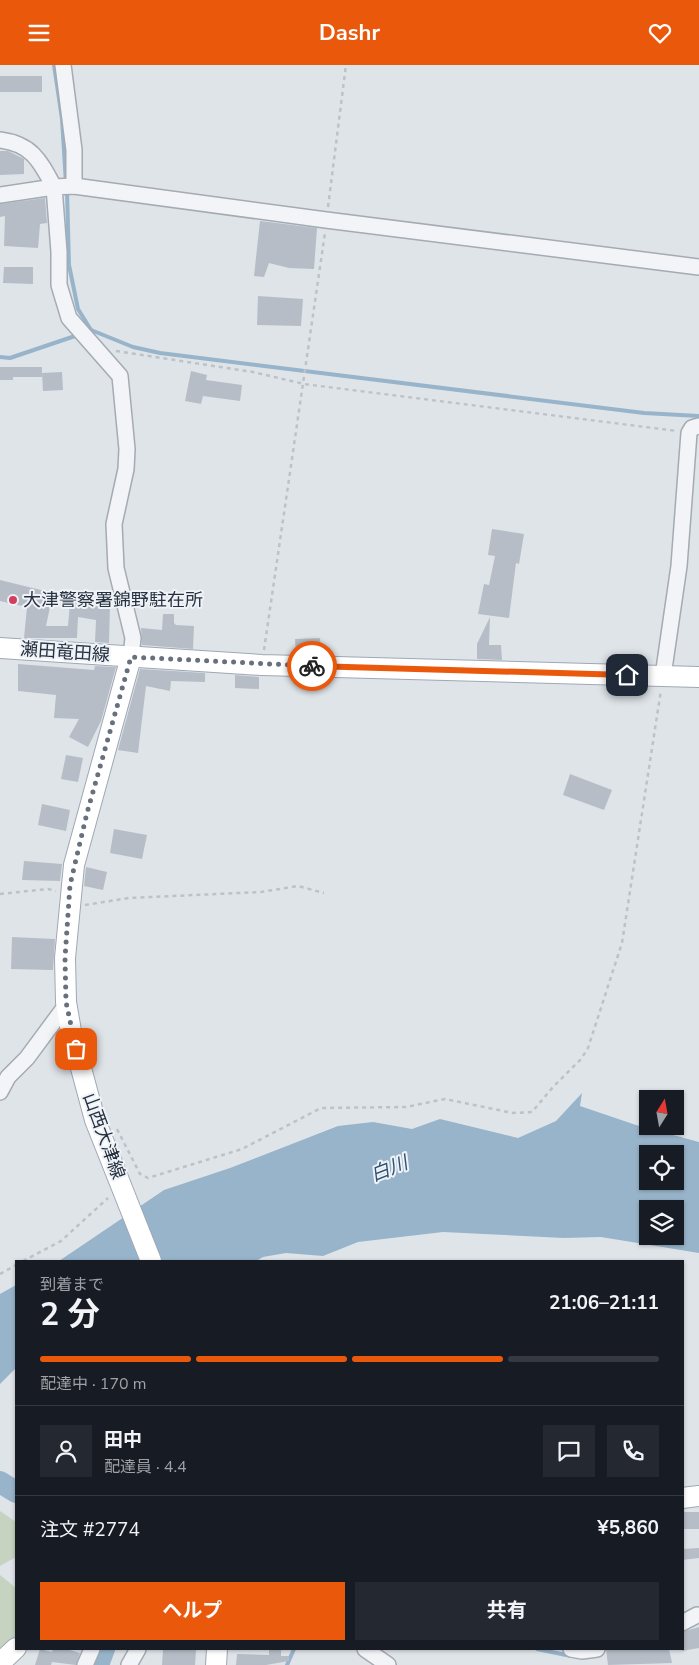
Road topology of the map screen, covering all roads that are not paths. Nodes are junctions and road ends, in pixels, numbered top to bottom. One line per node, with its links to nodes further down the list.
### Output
1 (63, 65): 3 (street)
2 (0, 140): 4 (street)
3 (74, 185): 4 (street); 6 (street)
4 (54, 187): 5 (street); 9 (street)
5 (0, 195)
6 (699, 267)
7 (694, 430): 10 (street)
8 (0, 648): 9 (main road, 瀬田竜田線)
9 (131, 657): 10 (main road, 瀬田竜田線); 12 (main road, 山西大津線)
10 (663, 676): 11 (main road, 瀬田竜田線)
11 (699, 677)
12 (66, 1002): 13 (street); 14 (main road, 山西大津線)
13 (0, 1092)
14 (151, 1260)
15 (699, 1496): 16 (main road)
16 (684, 1498)
17 (698, 1613): 18 (street)
18 (684, 1622)
19 (15, 1649): 26 (main road)
20 (92, 1650): 27 (street)
21 (137, 1650): 28 (street)
22 (217, 1650): 29 (main road)
23 (366, 1650): 30 (street)
24 (576, 1650): 25 (street)
25 (590, 1650)
26 (0, 1663)
27 (85, 1665)
28 (129, 1665)
29 (216, 1665)
30 (388, 1665)

